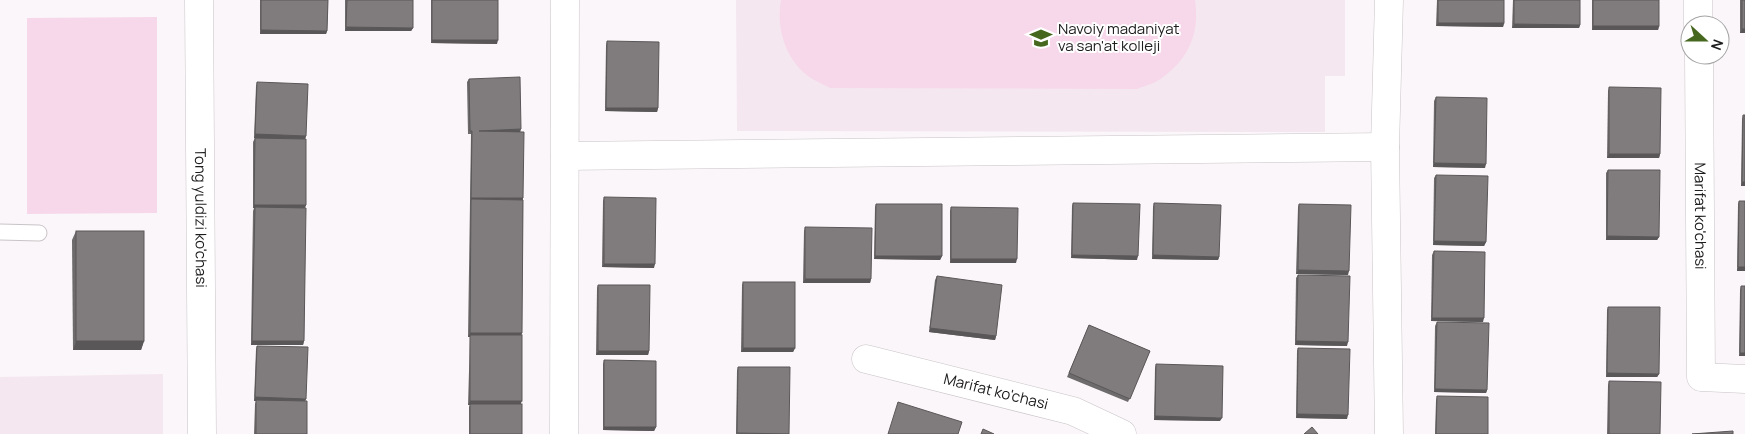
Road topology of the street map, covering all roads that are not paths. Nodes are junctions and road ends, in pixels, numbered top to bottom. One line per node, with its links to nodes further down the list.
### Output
1 (199, 0): 13 (street, Tong yuldizi ko'chasi)
2 (565, 0): 8 (street)
3 (1389, 0): 7 (street)
4 (1698, 0): 5 (street)
5 (1698, 15)
6 (1699, 65): 12 (street, Marifat ko'chasi)
7 (1385, 147): 8 (street); 16 (street)
8 (565, 156): 14 (street)
9 (0, 232): 10 (lane)
10 (39, 233)
11 (866, 359): 15 (street, Marifat ko'chasi)
12 (1745, 378)
13 (202, 434)
14 (564, 434)
15 (1122, 434)
16 (1389, 434)

